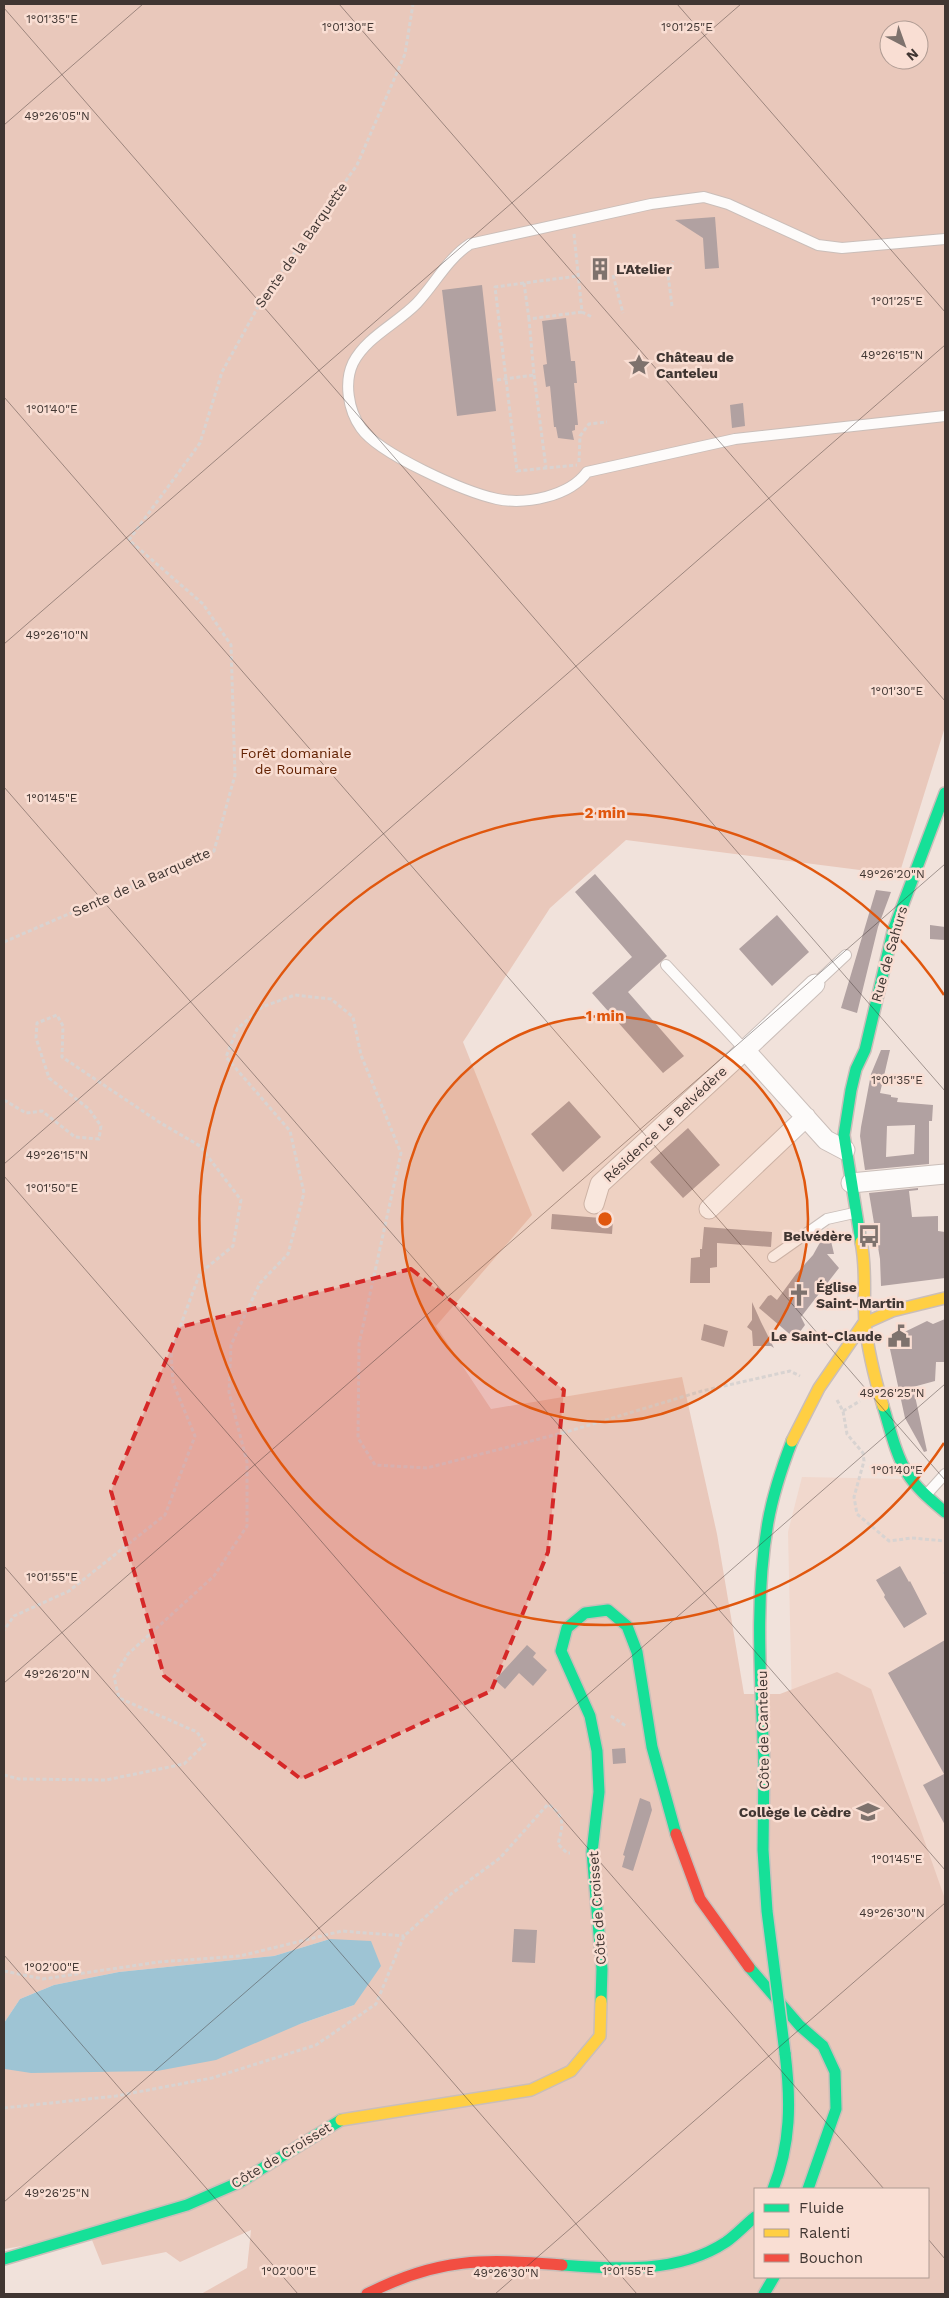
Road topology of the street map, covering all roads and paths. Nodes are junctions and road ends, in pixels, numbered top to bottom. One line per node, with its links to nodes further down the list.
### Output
1 (413, 4): 23 (path, Sente de la Barquette)
2 (573, 221): 3 (lane); 6 (path); 20 (lane)
3 (945, 240)
4 (673, 261): 8 (path)
5 (613, 275): 10 (path)
6 (578, 276): 7 (path); 9 (path)
7 (524, 283): 12 (path); 14 (path)
8 (672, 306)
9 (582, 312): 11 (path); 12 (path)
10 (623, 313)
11 (592, 317)
12 (529, 319): 13 (path)
13 (534, 375): 14 (path); 19 (path)
14 (507, 378): 15 (path); 19 (path)
15 (497, 380)
16 (945, 416): 20 (lane)
17 (606, 422): 18 (path)
18 (579, 465): 19 (path); 20 (path)
19 (546, 468)
20 (587, 472)
21 (945, 793): 22 (street, Rue de Sahurs)
22 (939, 829): 30 (street, Rue de Sahurs)
23 (4, 942)
24 (846, 955): 26 (lane)
25 (666, 965): 27 (lane)
26 (815, 984): 27 (street, Résidence Le Belvédère)
27 (745, 1050): 29 (street); 33 (street, Résidence Le Belvédère)
28 (4, 1100): 44 (path)
29 (806, 1117): 30 (street); 34 (street)
30 (845, 1150): 32 (street, Rue de Sahurs)
31 (945, 1174): 32 (street)
32 (851, 1183): 35 (street, Rue de Sahurs)
33 (594, 1204)
34 (709, 1209)
35 (855, 1213): 36 (lane); 38 (street, Rue de Sahurs)
36 (773, 1257)
37 (945, 1298): 38 (street)
38 (865, 1322): 39 (street, Côte de Canteleu); 41 (street, Rue de Sahurs)
39 (820, 1386): 43 (path); 47 (path); 52 (street, Côte de Canteleu, bridge)
40 (945, 1474): 41 (lane)
41 (925, 1495): 42 (street, Rue de Sahurs)
42 (945, 1512)
43 (945, 1541)
44 (4, 1630)
45 (630, 1729): 46 (path)
46 (593, 1733): 48 (street, Côte de Croisset); 53 (street, Côte de Croisset)
47 (4, 1775)
48 (592, 1852): 49 (path); 55 (street, Côte de Croisset)
49 (404, 1936): 50 (path); 51 (path)
50 (4, 1971)
51 (4, 2108)
52 (774, 2188)
53 (808, 2188)
54 (754, 2218): 57 (street)
55 (4, 2259)
56 (773, 2278): 58 (street)
57 (367, 2294)
58 (764, 2294)

